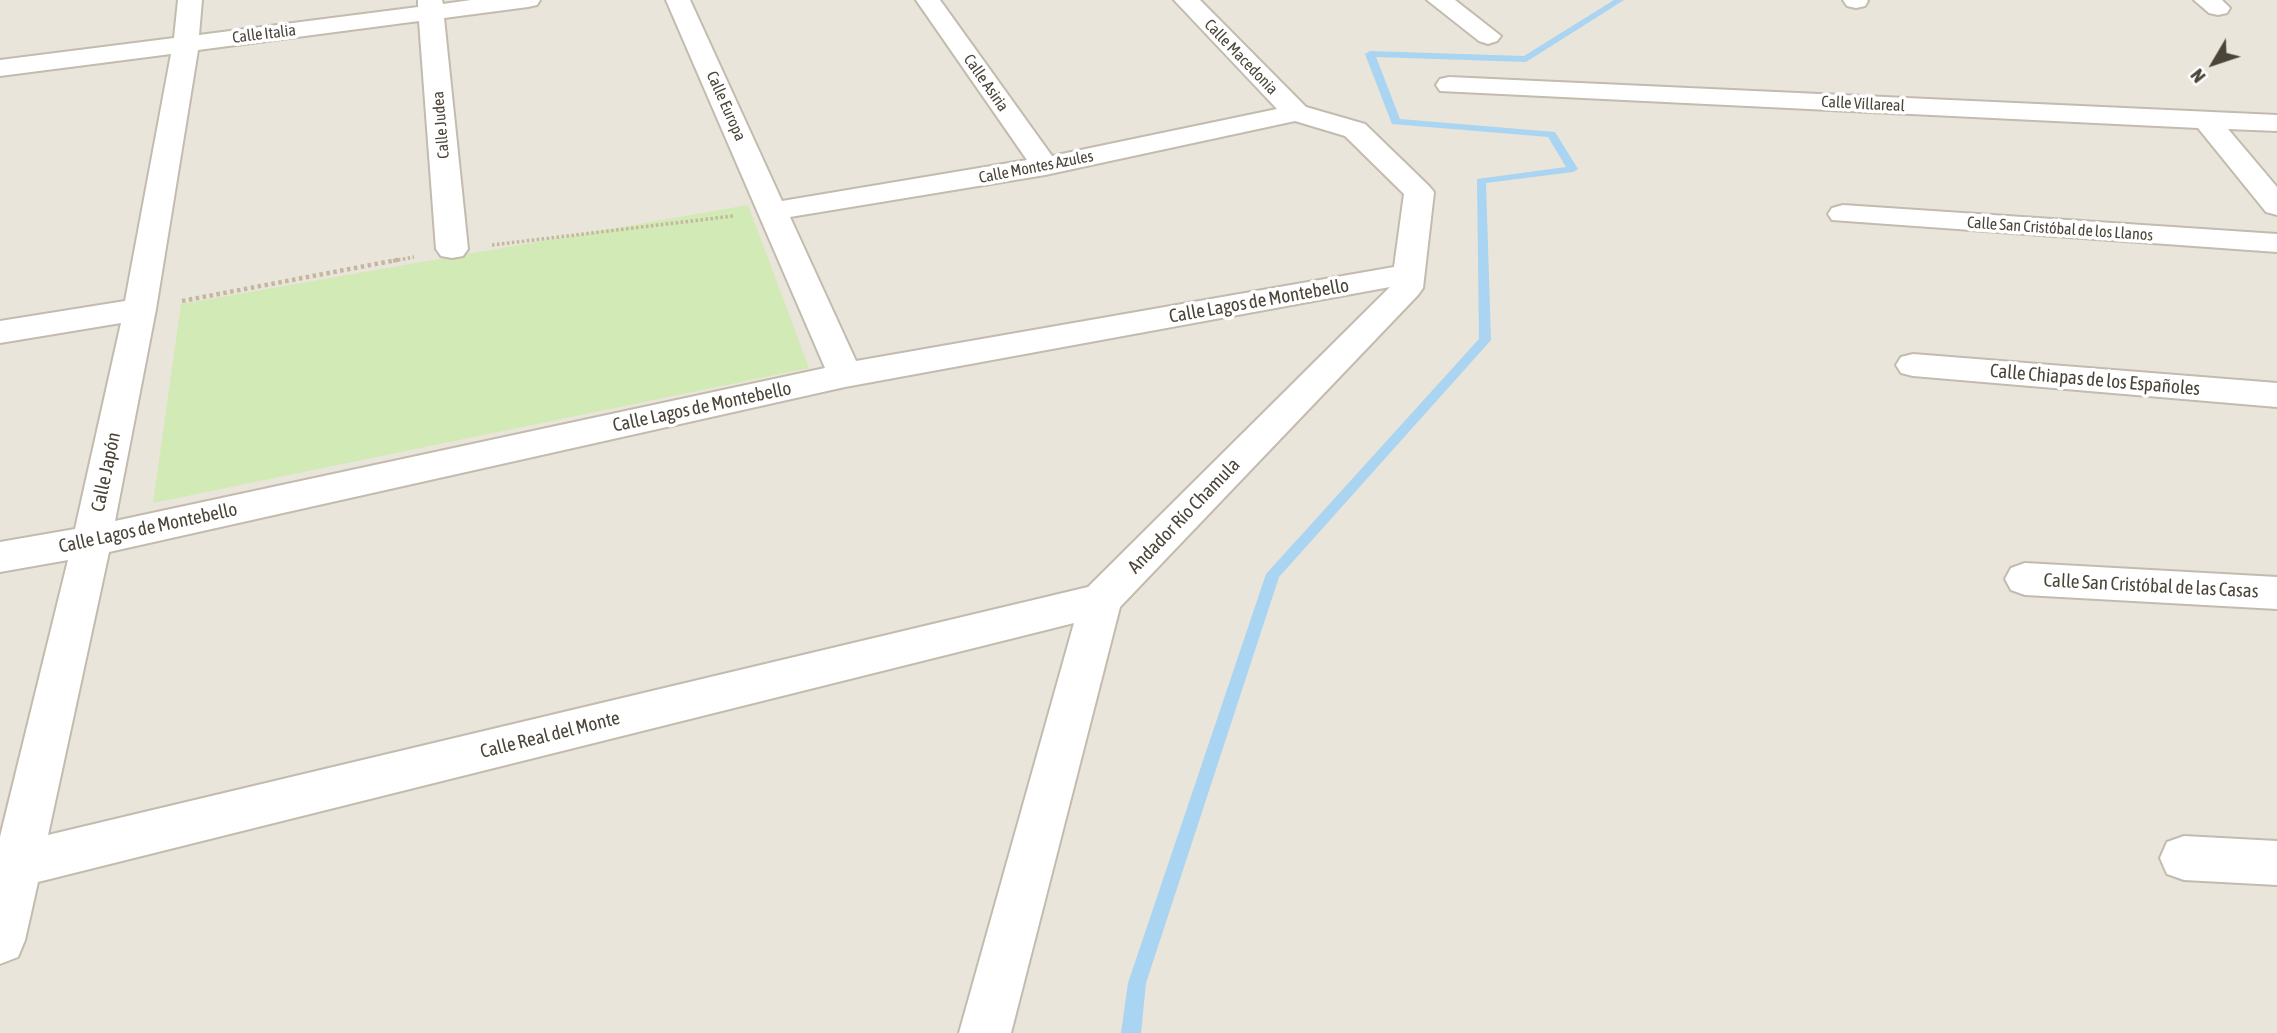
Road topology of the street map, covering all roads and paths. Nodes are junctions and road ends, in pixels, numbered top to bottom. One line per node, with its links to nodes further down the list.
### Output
1 (190, 0): 9 (street, Calle Japón)
2 (527, 0): 7 (street, Calle Italia)
3 (678, 0): 17 (street, Calle Europa)
4 (928, 0): 15 (street, Calle Asiria)
5 (1186, 0): 12 (street, Calle Macedonia)
6 (1439, 0): 8 (street)
7 (431, 6): 9 (street, Calle Italia); 20 (street, Calle Judea)
8 (1488, 36)
9 (186, 44): 10 (street, Calle Italia); 22 (street, Calle Japón)
10 (0, 68)
11 (1449, 85): 13 (street, Calle Villareal)
12 (1296, 113): 15 (street, Calle Montes Azules); 21 (street, Andador Río Chamula)
13 (2207, 121): 14 (street, Calle Villareal); 16 (street)
14 (2277, 123)
15 (1045, 166): 17 (street, Calle Montes Azules)
16 (2277, 206)
17 (774, 211): 25 (street, Calle Europa)
18 (1843, 214): 19 (street, Calle San Cristóbal de los Llanos)
19 (2277, 243)
20 (452, 249)
21 (1407, 274): 25 (street, Calle Lagos de Montebello); 31 (street, Andador Río Chamula)
22 (140, 309): 23 (street); 27 (street, Calle Japón)
23 (0, 332)
24 (1913, 365): 26 (street, Calle Chiapas de los Españoles)
25 (845, 375): 27 (street, Calle Lagos de Montebello)
26 (2277, 396)
27 (92, 541): 28 (street, Calle Lagos de Montebello); 34 (street, Calle Japón)
28 (0, 558)
29 (2025, 579): 30 (street, Calle San Cristóbal de las Casas)
30 (2277, 593)
31 (1101, 600): 34 (street, Calle Real del Monte); 36 (street, Andador Río Chamula)
32 (2184, 858): 33 (street)
33 (2277, 863)
34 (8, 868): 35 (street, Calle Japón)
35 (0, 940)
36 (985, 1033)

